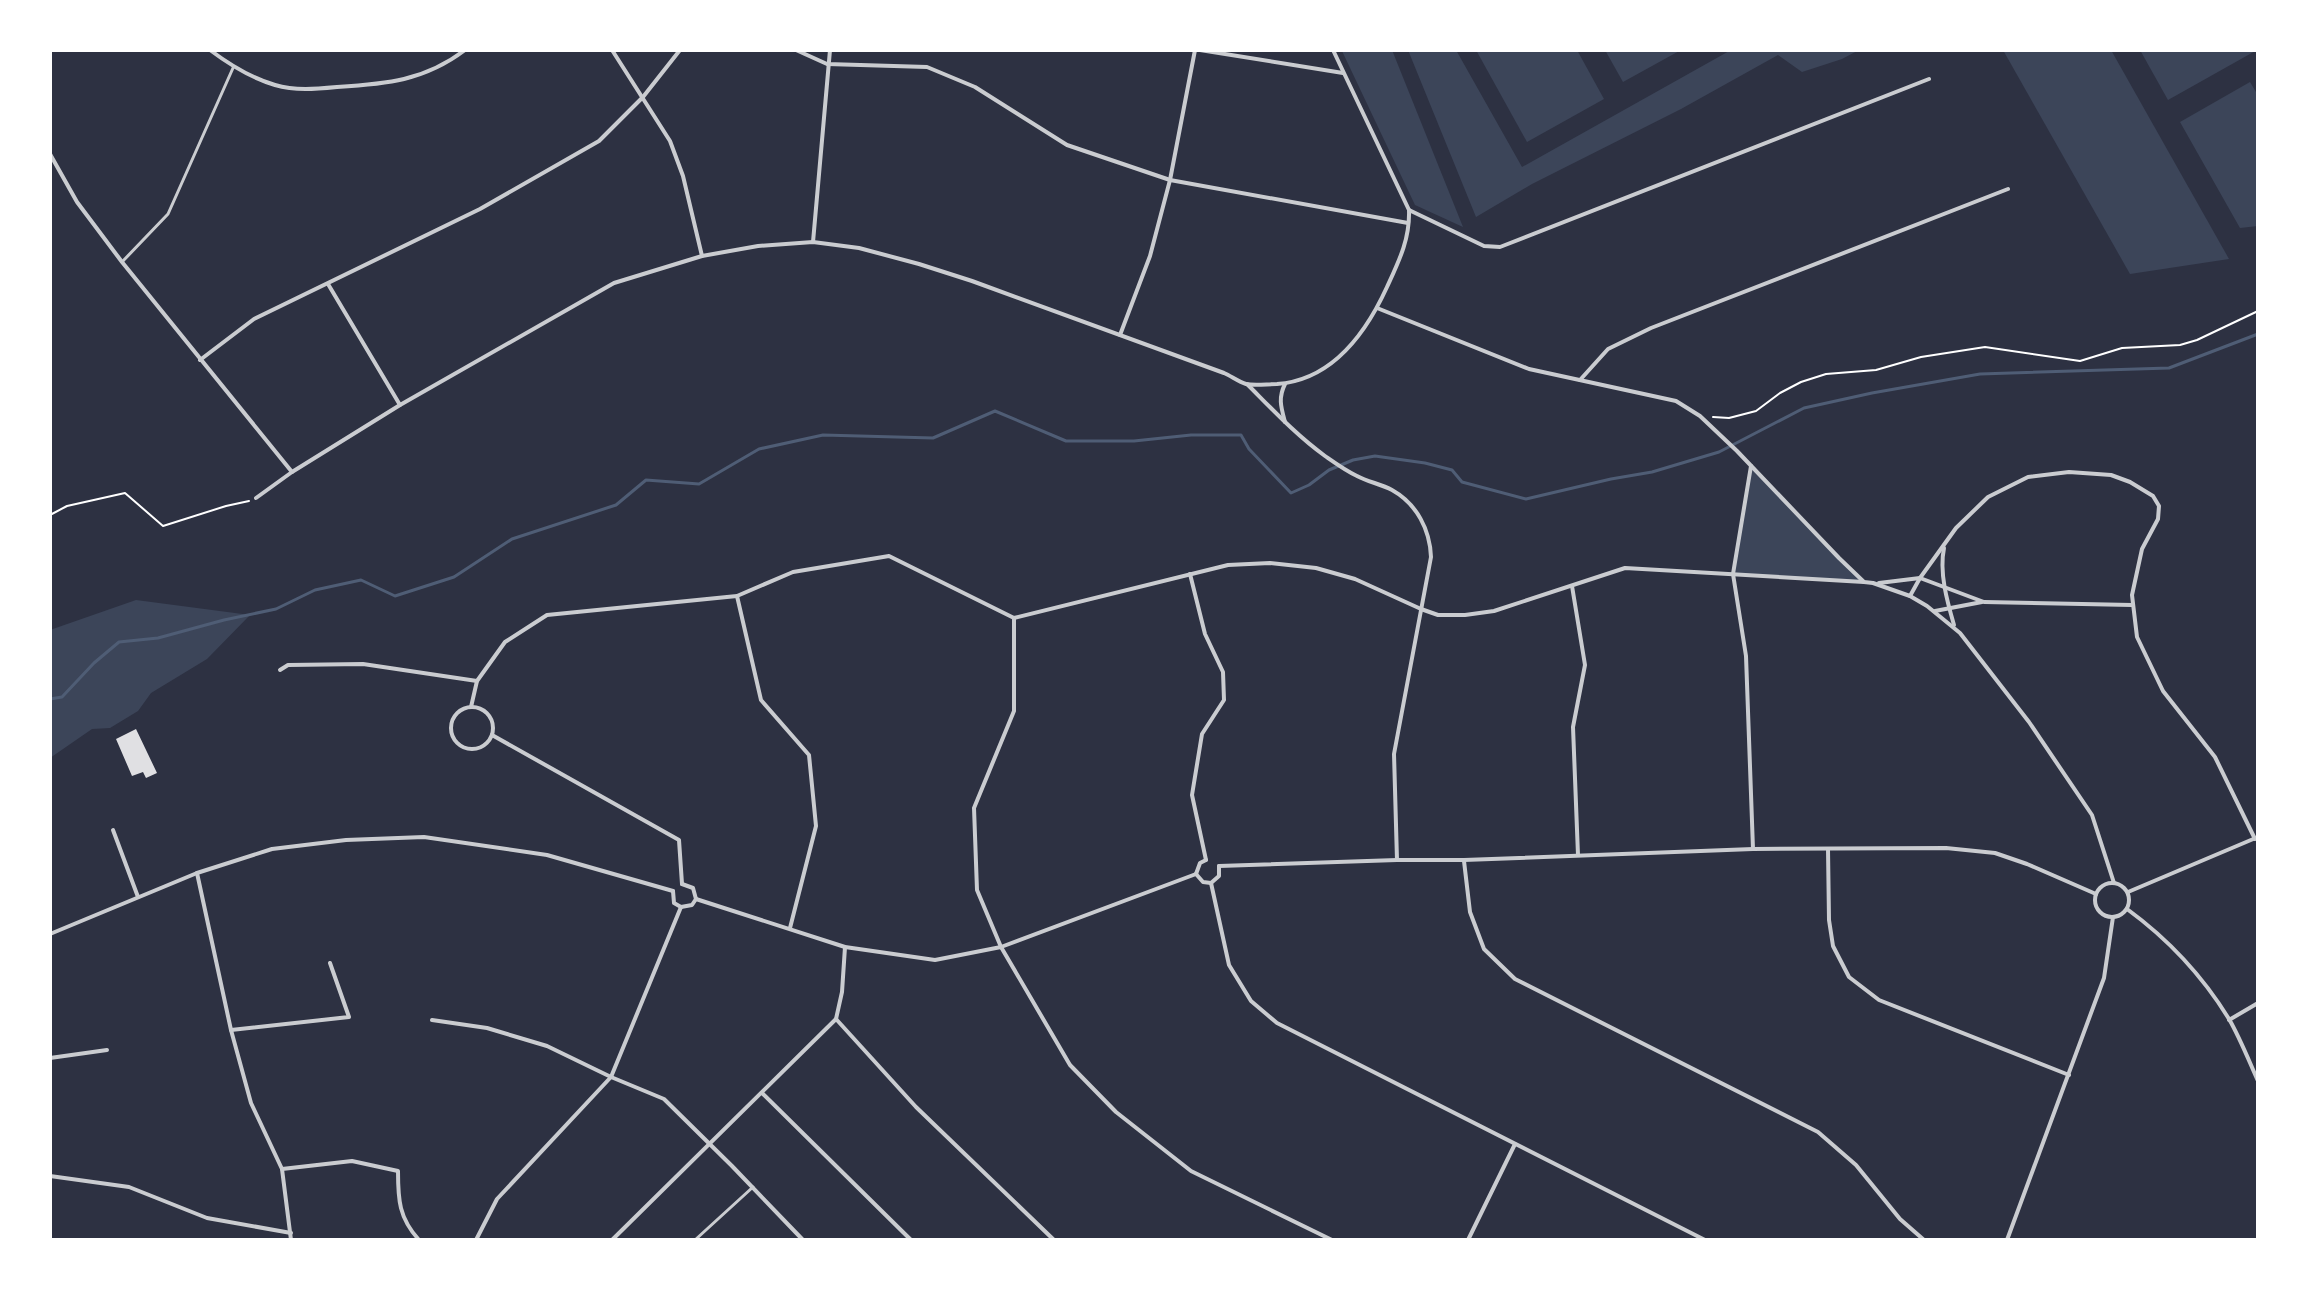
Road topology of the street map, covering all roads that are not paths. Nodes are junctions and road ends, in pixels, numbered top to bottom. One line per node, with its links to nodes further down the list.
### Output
1 (210, 50): 11 (street)
2 (465, 50): 9 (street)
3 (612, 50): 14 (street)
4 (680, 50): 14 (street)
5 (796, 50): 10 (street)
6 (830, 50): 10 (street)
7 (1197, 50): 12 (street); 16 (street)
8 (1333, 50): 12 (street)
9 (457, 52): 11 (street)
10 (827, 64): 16 (street); 20 (street)
11 (233, 68): 22 (street)
12 (1343, 73): 18 (street)
13 (1929, 79): 18 (street)
14 (643, 97): 21 (street); 23 (street)
15 (50, 154): 22 (street)
16 (1170, 180): 19 (street); 25 (street)
17 (2008, 189): 27 (street)
18 (1409, 210): 19 (street)
19 (1409, 223): 24 (street)
20 (813, 242): 21 (street); 25 (street)
21 (702, 256): 35 (street)
22 (122, 262): 26 (street)
23 (328, 284): 26 (street); 35 (street)
24 (1377, 308): 27 (street); 28 (street)
25 (1120, 335): 29 (street)
26 (200, 360): 39 (street)
27 (1580, 380): 38 (street)
28 (1286, 383): 30 (street); 32 (street)
29 (1246, 384): 31 (street); 33 (street)
30 (1274, 384): 31 (street); 32 (street)
31 (1263, 385): 33 (street)
32 (1281, 392): 34 (street)
33 (1261, 399): 36 (street)
34 (1280, 400): 36 (street); 37 (street)
35 (400, 405): 39 (street)
36 (1268, 406): 37 (street)
37 (1286, 424): 53 (street)
38 (1751, 466): 43 (street); 45 (street)
39 (292, 472): 40 (street)
40 (256, 498)
41 (1944, 545): 44 (street); 48 (street); 52 (street)
42 (1190, 574): 53 (street); 56 (street); 67 (street)
43 (1733, 574): 45 (street); 47 (street); 64 (street)
44 (1920, 578): 46 (street); 48 (street); 50 (street)
45 (1864, 582): 46 (street)
46 (1875, 584): 50 (street)
47 (1572, 586): 53 (street); 66 (street)
48 (1946, 588): 51 (street); 54 (street)
49 (737, 596): 56 (street); 59 (street); 84 (street)
50 (1910, 596): 55 (street)
51 (1984, 602): 52 (street); 54 (street)
52 (2132, 605): 63 (street)
53 (1421, 609): 68 (street)
54 (1950, 610): 55 (street); 57 (street)
55 (1933, 611): 57 (street)
56 (1014, 618): 87 (street)
57 (1954, 627): 74 (street)
58 (280, 670): 59 (street)
59 (477, 681): 60 (street)
60 (471, 707): 61 (street); 61 (street)
61 (492, 735): 75 (street)
62 (113, 830): 79 (street)
63 (2256, 838): 77 (street)
64 (1753, 849): 65 (street); 66 (street)
65 (1828, 849): 78 (street); 96 (street)
66 (1578, 855): 69 (street)
67 (1206, 860): 70 (street); 72 (street)
68 (1397, 860): 69 (street); 70 (street)
69 (1464, 860): 117 (street)
70 (1219, 866): 73 (street)
71 (197, 873): 76 (street); 79 (street); 93 (street)
72 (1196, 874): 73 (street); 87 (street)
73 (1211, 883): 101 (street)
74 (2114, 883): 77 (street); 78 (street)
75 (682, 884): 76 (street); 80 (street)
76 (673, 891): 81 (street)
77 (2128, 892): 82 (street)
78 (2096, 894): 83 (street)
79 (138, 897): 85 (street)
80 (696, 899): 81 (street); 84 (street)
81 (681, 907): 97 (street)
82 (2127, 909): 83 (street); 92 (street)
83 (2113, 917): 96 (street)
84 (790, 928): 86 (street)
85 (50, 934)
86 (845, 947): 87 (street); 90 (street)
87 (1001, 947): 114 (street)
88 (330, 963): 93 (street)
89 (2258, 1003): 92 (street)
90 (836, 1019): 99 (street); 113 (street)
91 (432, 1020): 97 (street)
92 (2229, 1020): 98 (street)
93 (231, 1030): 102 (street)
94 (107, 1050): 95 (street)
95 (50, 1058)
96 (2069, 1075): 118 (street)
97 (611, 1077): 100 (street); 108 (street)
98 (2258, 1081)
99 (762, 1093): 100 (street); 112 (street)
100 (708, 1144): 104 (street); 109 (street)
101 (1515, 1144): 115 (street); 116 (street)
102 (282, 1169): 105 (street); 107 (street)
103 (50, 1176): 105 (street)
104 (753, 1187): 110 (street); 111 (street)
105 (291, 1233): 106 (street)
106 (291, 1240)
107 (419, 1240)
108 (476, 1240)
109 (612, 1240)
110 (695, 1240)
111 (803, 1240)
112 (911, 1240)
113 (1054, 1240)
114 (1332, 1240)
115 (1468, 1240)
116 (1705, 1240)
117 (1924, 1240)
118 (2007, 1240)

